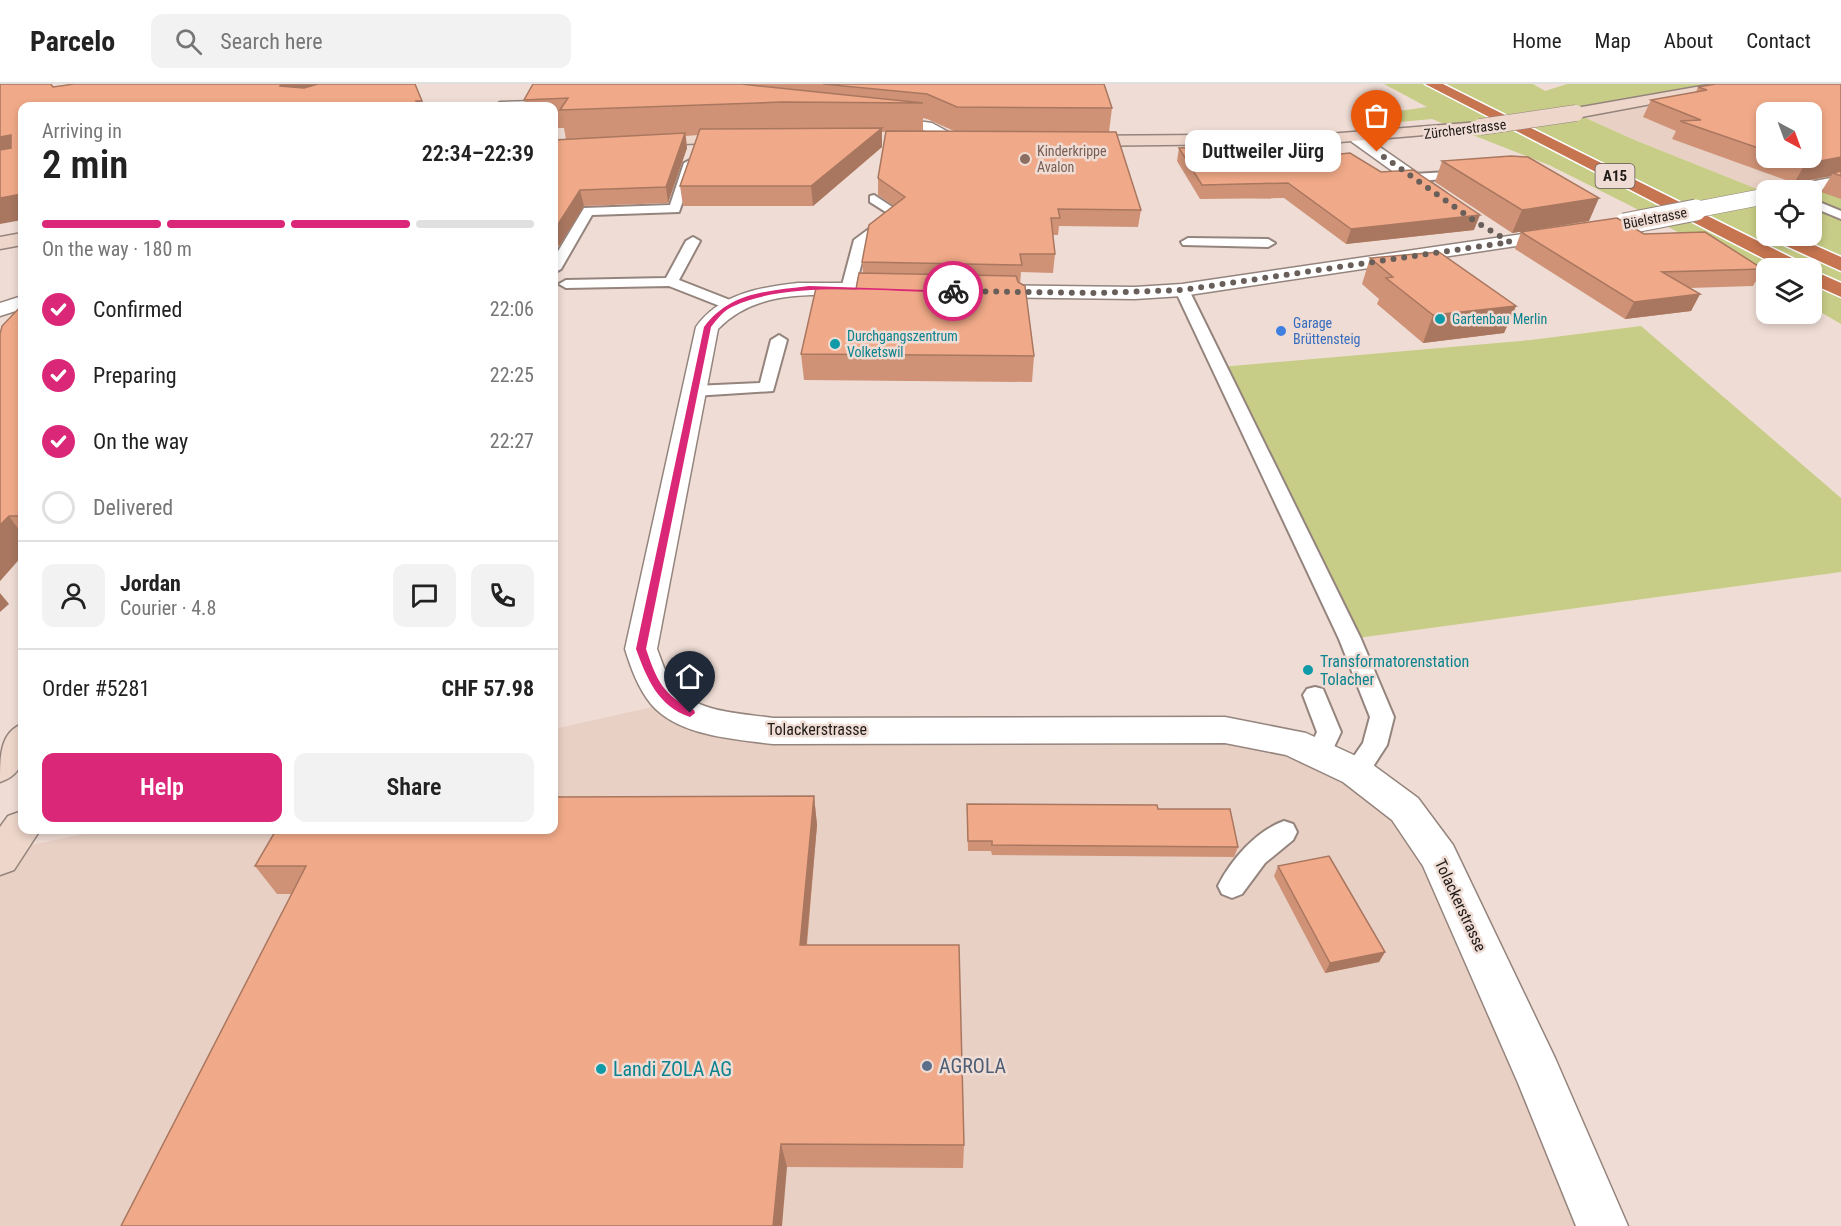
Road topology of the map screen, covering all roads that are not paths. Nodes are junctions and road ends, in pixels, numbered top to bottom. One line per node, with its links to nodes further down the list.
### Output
1 (1432, 84): 40 (highway, A15)
2 (1737, 84): 10 (main road, Zürcherstrasse, bridge)
3 (558, 103): 4 (street)
4 (585, 103)
5 (1510, 104): 7 (highway)
6 (861, 118): 13 (street)
7 (1561, 129)
8 (698, 139): 9 (main road); 11 (main road); 41 (lane)
9 (756, 139)
10 (1358, 139): 14 (main road, Zürcherstrasse); 18 (street)
11 (649, 140): 15 (main road); 16 (main road)
12 (908, 140): 13 (main road)
13 (961, 140)
14 (1059, 141)
15 (558, 142)
16 (558, 148)
17 (1479, 173): 18 (lane)
18 (1413, 178): 25 (street)
19 (1841, 181): 20 (street)
20 (1822, 185)
21 (1695, 194): 27 (highway)
22 (1756, 198): 30 (street, Büelstrasse, bridge)
23 (874, 199): 46 (lane)
24 (1822, 207): 26 (lane)
25 (1458, 210)
26 (1841, 215)
27 (1746, 219)
28 (18, 227): 31 (main road)
29 (1485, 227): 36 (street)
30 (1601, 228)
31 (0, 231)
32 (1578, 231): 36 (street)
33 (18, 240): 37 (main road)
34 (693, 241): 44 (lane)
35 (1188, 242): 38 (lane)
36 (1510, 242): 48 (street)
37 (0, 243)
38 (1268, 243)
39 (1801, 246): 42 (highway)
40 (1777, 258)
41 (558, 262)
42 (1841, 265)
43 (1822, 281): 50 (highway)
44 (671, 282): 45 (lane); 52 (lane)
45 (566, 284)
46 (848, 289): 47 (street, Tolackerstrasse); 52 (street, Tolackerstrasse)
47 (883, 290)
48 (1182, 290): 49 (street); 58 (lane)
49 (964, 291)
50 (1841, 291)
51 (18, 303): 53 (street)
52 (730, 305): 55 (street, Tolackerstrasse)
53 (0, 310)
54 (779, 340): 55 (lane)
55 (694, 391): 57 (street, Tolackerstrasse)
56 (1315, 695): 57 (lane)
57 (1317, 755): 58 (street, Tolackerstrasse)
58 (1356, 772): 63 (street, Tolackerstrasse)
59 (1284, 832): 62 (lane)
60 (18, 833): 61 (main road)
61 (0, 858)
62 (1232, 886)
63 (1602, 1226)

